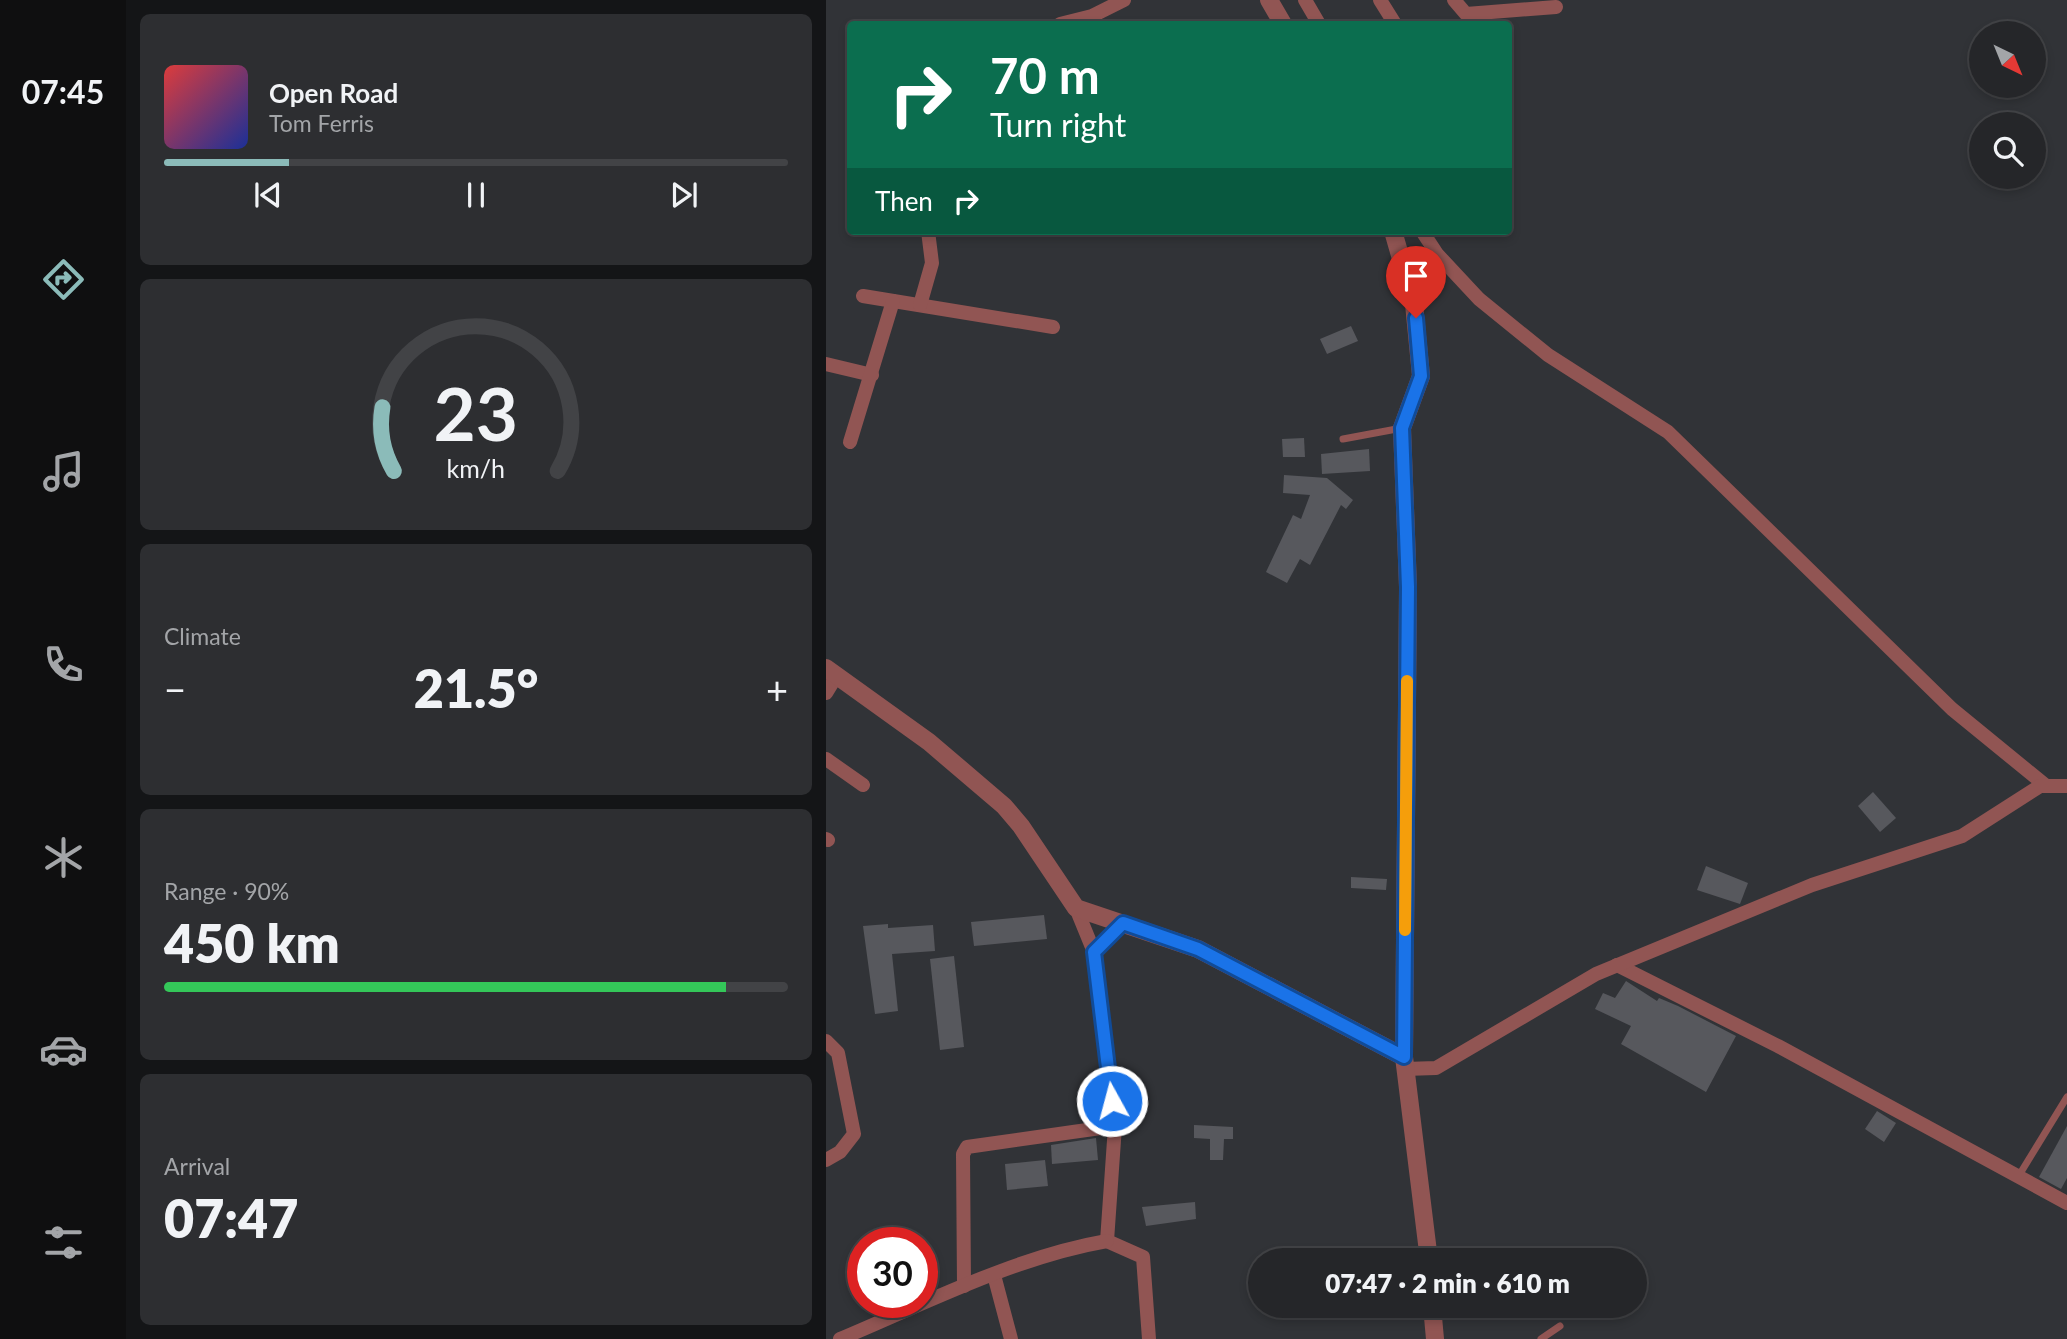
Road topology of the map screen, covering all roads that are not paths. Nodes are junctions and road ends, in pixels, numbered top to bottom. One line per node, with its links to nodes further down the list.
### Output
1 (1124, 0): 7 (street)
2 (1269, 0): 8 (street)
3 (1305, 0): 9 (street)
4 (1380, 0): 10 (street)
5 (1454, 0): 6 (street)
6 (1556, 7)
7 (1072, 21)
8 (1281, 21)
9 (1317, 21)
10 (1393, 21)
11 (929, 235): 16 (street)
12 (1393, 235): 20 (street)
13 (1425, 235): 27 (street)
14 (863, 296): 15 (street)
15 (893, 301): 16 (street); 19 (street)
16 (920, 305): 17 (street)
17 (1053, 327)
18 (826, 365): 19 (street)
19 (872, 375): 22 (street)
20 (1402, 428): 21 (lane); 34 (street)
21 (1343, 439)
22 (850, 442)
23 (832, 672): 24 (street); 29 (street)
24 (826, 694)
25 (826, 759): 26 (street)
26 (863, 785)
27 (2045, 785): 28 (street); 32 (street)
28 (2067, 786)
29 (1076, 908): 30 (street); 31 (street)
30 (1123, 923): 31 (street); 34 (street)
31 (1094, 952): 36 (street)
32 (1617, 965): 34 (street); 38 (street)
33 (826, 1041): 37 (street)
34 (1405, 1063): 41 (street)
35 (2067, 1097): 38 (lane)
36 (1115, 1126): 40 (street); 43 (street)
37 (826, 1160)
38 (2018, 1177): 39 (street)
39 (2067, 1203)
40 (1107, 1241): 42 (street); 48 (street)
41 (1428, 1248)
42 (994, 1275): 43 (street); 47 (street)
43 (964, 1286): 46 (street)
44 (1433, 1318): 49 (street)
45 (1560, 1326): 50 (lane)
46 (840, 1339)
47 (1011, 1339)
48 (1149, 1339)
49 (1435, 1339)
50 (1541, 1339)

